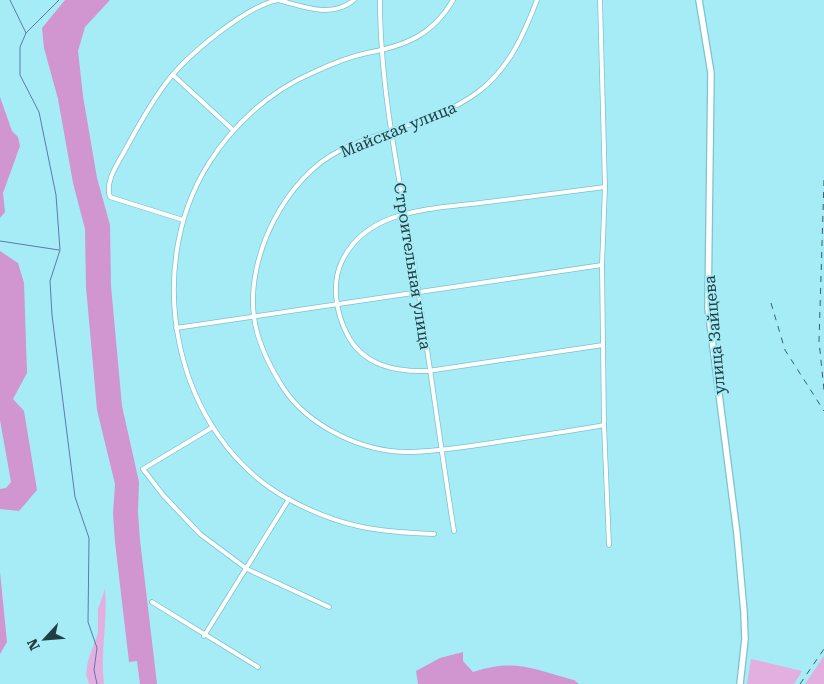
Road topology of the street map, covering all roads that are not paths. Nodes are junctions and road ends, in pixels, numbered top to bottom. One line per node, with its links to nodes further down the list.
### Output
1 (278, 0): 2 (street); 9 (street)
2 (354, 0)
3 (380, 0): 8 (street, Строительная улица)
4 (453, 0): 8 (street)
5 (537, 0): 11 (street, Майская улица)
6 (600, 0): 12 (street)
7 (699, 0): 34 (street, улица Зайцева)
8 (381, 52): 10 (street); 11 (street, Строительная улица)
9 (173, 75): 10 (street); 14 (street)
10 (233, 130): 14 (street)
11 (391, 130): 13 (street, Строительная улица); 18 (street, Майская улица)
12 (605, 187): 13 (street); 15 (street)
13 (405, 213): 16 (street, Строительная улица); 17 (street)
14 (183, 220): 19 (street)
15 (602, 264): 16 (street); 20 (street)
16 (418, 291): 17 (street); 21 (street, Строительная улица)
17 (337, 304): 18 (street); 21 (street)
18 (254, 315): 19 (street); 24 (street, Майская улица)
19 (176, 328): 23 (street)
20 (603, 345): 21 (street); 22 (street)
21 (428, 371): 24 (street, Строительная улица)
22 (604, 425): 24 (street, Майская улица); 28 (street)
23 (212, 427): 25 (street); 29 (street)
24 (441, 450): 26 (street, Строительная улица)
25 (288, 499): 27 (street); 29 (street)
26 (454, 531)
27 (434, 534)
28 (609, 545)
29 (247, 570): 31 (street); 32 (street)
30 (152, 602): 32 (street)
31 (329, 607)
32 (204, 636): 33 (street)
33 (258, 667)
34 (740, 684)

